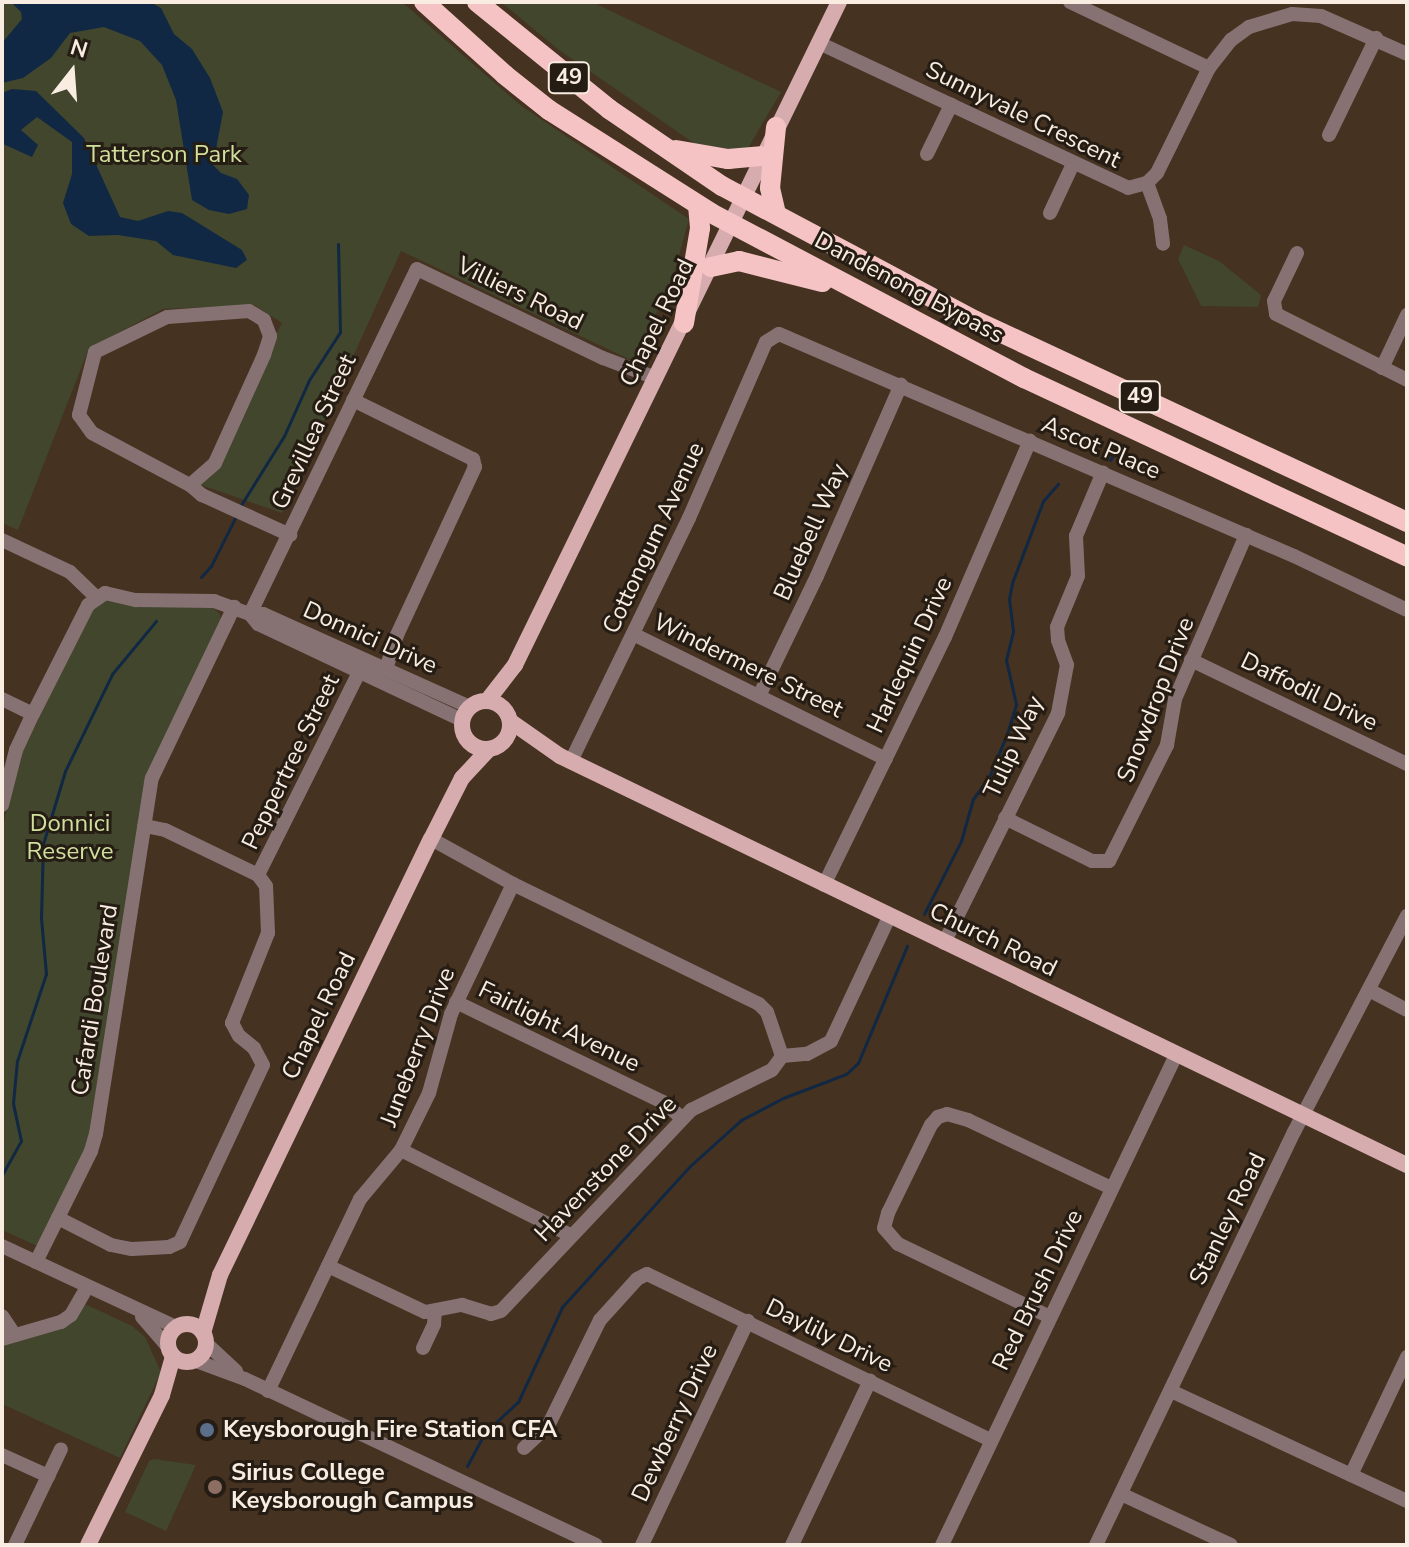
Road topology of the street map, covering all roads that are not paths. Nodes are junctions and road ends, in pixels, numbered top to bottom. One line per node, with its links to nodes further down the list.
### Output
1 (424, 2): 19 (highway, Dandenong Bypass / 49)
2 (477, 2): 13 (highway, Dandenong Bypass / 49)
3 (839, 2): 7 (main road, Chapel Road)
4 (1070, 2): 9 (street)
5 (1275, 10): 6 (street, Sunnyvale Crescent); 9 (street, Sunnyvale Crescent)
6 (1376, 38): 8 (street, Sunnyvale Crescent); 12 (street)
7 (819, 43): 10 (street, Sunnyvale Crescent); 11 (main road, Chapel Road)
8 (1407, 54)
9 (1209, 68): 17 (street, Sunnyvale Crescent)
10 (951, 105): 14 (street); 16 (street, Sunnyvale Crescent)
11 (776, 127): 15 (main road, Chapel Road); 20 (highway)
12 (1329, 135)
13 (664, 147): 15 (highway); 18 (highway, Dandenong Bypass / 49)
14 (927, 154)
15 (761, 156): 18 (main road, Chapel Road)
16 (1073, 164): 17 (street, Sunnyvale Crescent); 21 (street)
17 (1147, 183): 23 (street)
18 (741, 195): 20 (highway, Dandenong Bypass / 49); 22 (main road, Chapel Road)
19 (698, 205): 22 (highway, Dandenong Bypass / 49); 29 (highway)
20 (776, 213): 39 (highway, Dandenong Bypass / 49)
21 (1050, 213)
22 (731, 223): 25 (main road, Chapel Road); 27 (highway, Dandenong Bypass / 49)
23 (1163, 244)
24 (1297, 253): 31 (street)
25 (711, 267): 27 (highway); 29 (main road, Chapel Road)
26 (417, 269): 33 (street, Villiers Road); 35 (street, Grevillea Street)
27 (856, 292): 43 (highway, Dandenong Bypass / 49)
28 (1407, 315): 31 (street)
29 (684, 323): 33 (main road, Chapel Road)
30 (775, 335): 34 (street, Ascot Place); 48 (street, Cottongum Avenue)
31 (1382, 368): 32 (street)
32 (1407, 380)
33 (653, 384): 50 (main road, Chapel Road)
34 (901, 385): 36 (street, Ascot Place); 52 (street, Bluebell Way)
35 (353, 400): 40 (street, Grevillea Street); 51 (street, Peppertree Street)
36 (1030, 441): 37 (street, Ascot Place); 61 (street, Harlequin Drive)
37 (1103, 472): 41 (street, Ascot Place); 65 (street, Tulip Way)
38 (190, 485): 38 (street); 40 (street)
39 (1407, 522)
40 (290, 535): 47 (street, Grevillea Street)
41 (1246, 535): 46 (street, Ascot Place); 49 (street, Snowdrop Drive)
42 (2, 540): 44 (street)
43 (1407, 557)
44 (95, 596): 45 (street, Donnici Drive); 55 (street)
45 (234, 607): 47 (street, Donnici Drive); 66 (street, Cafardi Boulevard)
46 (1407, 610)
47 (250, 614): 51 (street, Donnici Drive)
48 (633, 634): 52 (street, Windermere Street); 60 (street, Cottongum Avenue)
49 (1191, 660): 62 (street, Daffodil Drive); 65 (street, Snowdrop Drive)
50 (515, 665): 54 (main road, Chapel Road); 57 (main road, Chapel Road)
51 (372, 666): 56 (street, Donnici Drive); 56 (street, Donnici Drive); 68 (street, Peppertree Street)
52 (759, 696): 61 (street, Windermere Street)
53 (2, 699): 55 (street)
54 (487, 701): 56 (main road); 57 (main road, Church Road)
55 (33, 714): 64 (street)
56 (466, 714): 58 (main road)
57 (507, 715): 59 (main road, Chapel Road); 60 (main road, Church Road)
58 (468, 741): 59 (main road, Church Road); 63 (main road, Chapel Road)
59 (495, 746): 60 (main road, Church Road); 63 (main road, Chapel Road)
60 (566, 758): 70 (main road, Church Road)
61 (886, 759): 70 (street, Harlequin Drive)
62 (1407, 764)
63 (462, 778): 67 (main road, Chapel Road)
64 (2, 805)
65 (1005, 818): 73 (street, Tulip Way)
66 (144, 826): 68 (street); 84 (street, Cafardi Boulevard)
67 (429, 843): 69 (street); 89 (main road, Chapel Road)
68 (258, 875): 84 (street, Peppertree Street)
69 (513, 884): 75 (street, Juneberry Drive); 78 (street)
70 (824, 885): 72 (main road, Church Road)
71 (1407, 916): 74 (street, Stanley Road)
72 (889, 917): 73 (main road, Church Road); 78 (street)
73 (944, 943): 77 (main road, Church Road)
74 (1369, 990): 76 (street); 79 (street, Stanley Road)
75 (456, 1002): 80 (street, Fairlight Avenue); 81 (street, Juneberry Drive)
76 (1407, 1010)
77 (1176, 1055): 79 (main road, Church Road); 83 (street, Red Brush Drive)
78 (782, 1056): 80 (street, Havenstone Drive)
79 (1302, 1116): 82 (main road, Church Road); 106 (street, Stanley Road)
80 (682, 1118): 85 (street, Havenstone Drive)
81 (401, 1150): 85 (street); 88 (street, Juneberry Drive)
82 (1407, 1165)
83 (1111, 1188): 94 (street, Red Brush Drive); 94 (street)
84 (58, 1218): 87 (street, Cafardi Boulevard)
85 (572, 1236): 92 (street, Havenstone Drive)
86 (2, 1246): 87 (street)
87 (36, 1262): 90 (street)
88 (328, 1266): 92 (street, Havenstone Drive); 105 (street, Juneberry Drive)
89 (220, 1275): 96 (main road, Chapel Road); 98 (main road, Chapel Road)
90 (87, 1287): 91 (street); 97 (street)
91 (118, 1300): 96 (street); 100 (street)
92 (435, 1311): 99 (street)
93 (2, 1316): 97 (street)
94 (1050, 1317): 108 (street, Red Brush Drive)
95 (748, 1321): 104 (street, Daylily Drive); 109 (street, Daylily Drive); 119 (street, Dewberry Drive)
96 (180, 1326): 98 (main road); 100 (main road)
97 (8, 1337)
98 (205, 1338): 102 (main road); 103 (street)
99 (424, 1351)
100 (170, 1352): 102 (main road); 107 (main road)
101 (1407, 1357): 112 (street)
102 (193, 1362): 103 (street); 107 (main road)
103 (245, 1379): 105 (street)
104 (870, 1381): 108 (street, Daylily Drive); 120 (street)
105 (268, 1391): 118 (street)
106 (1171, 1391): 112 (street); 114 (street, Stanley Road)
107 (162, 1395): 117 (main road)
108 (991, 1440): 121 (street, Red Brush Drive)
109 (524, 1448)
110 (61, 1449): 113 (street)
111 (2, 1455): 113 (street)
112 (1351, 1475): 115 (street)
113 (48, 1476): 116 (street)
114 (1121, 1494): 122 (street, Stanley Road); 123 (street)
115 (1407, 1501)
116 (15, 1545)
117 (88, 1545)
118 (596, 1545)
119 (642, 1545)
120 (792, 1545)
121 (942, 1545)
122 (1096, 1545)
123 (1231, 1545)

